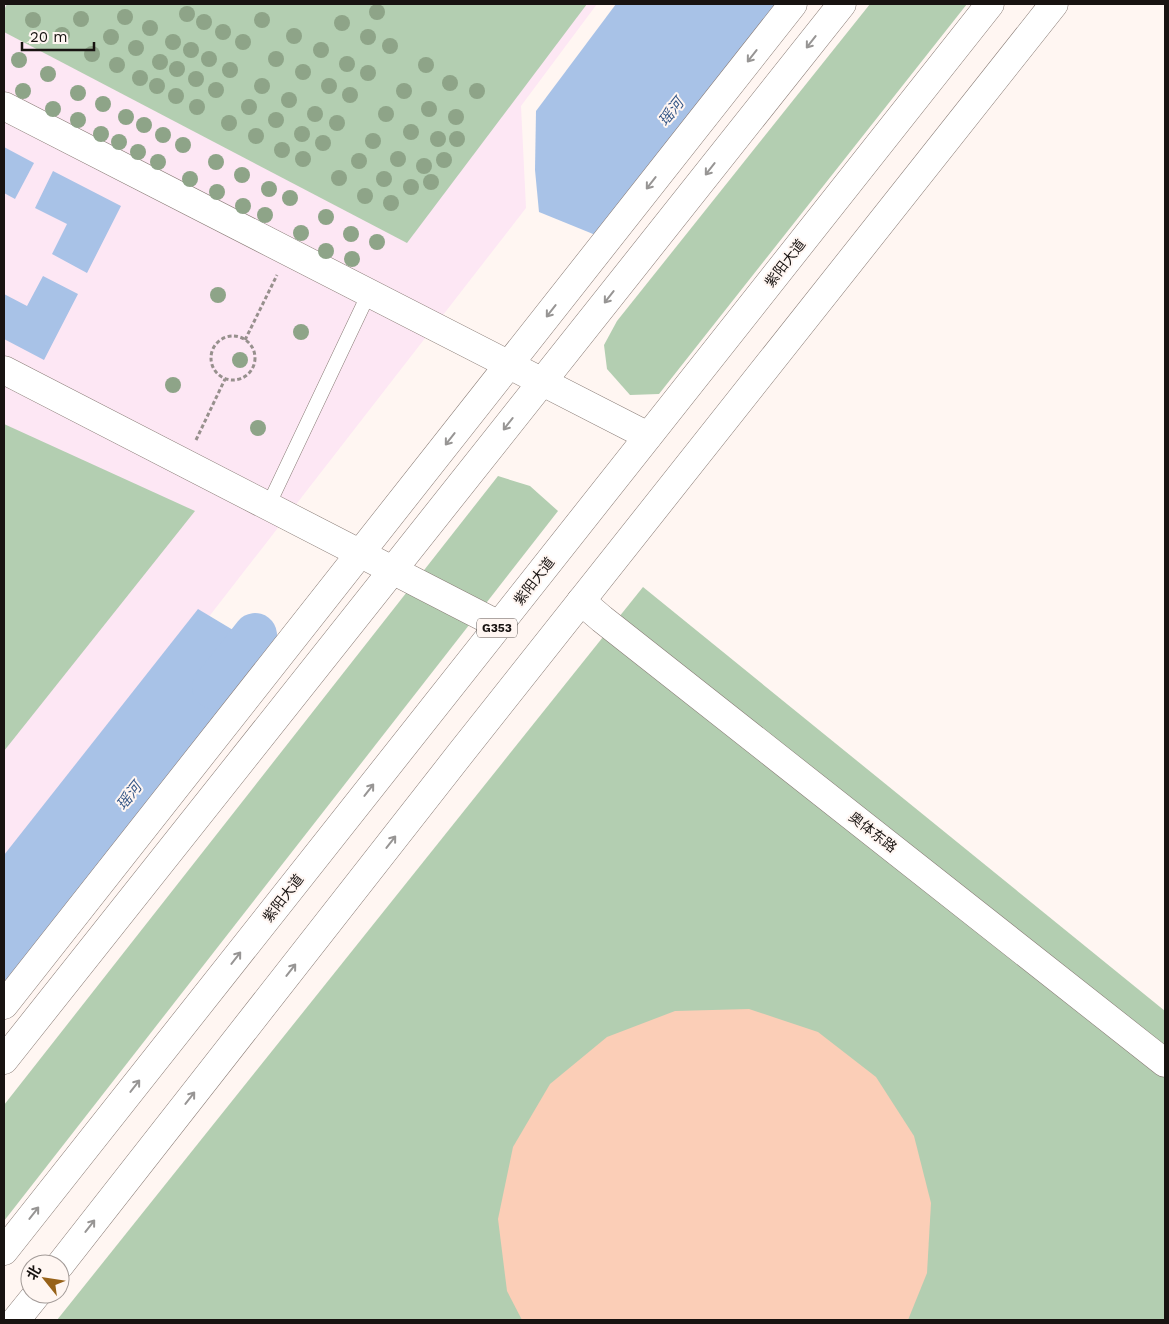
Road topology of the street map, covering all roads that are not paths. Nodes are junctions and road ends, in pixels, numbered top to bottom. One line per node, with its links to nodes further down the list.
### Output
1 (793, 4): 7 (main road, one-way to 7)
2 (842, 4): 9 (main road, one-way to 9)
3 (990, 4): 10 (main road, 紫阳大道 / G353)
4 (1054, 4): 14 (main road)
5 (4, 106): 6 (main road)
6 (369, 293): 7 (main road); 11 (lane)
7 (509, 364): 9 (main road); 12 (main road, one-way to 12)
8 (4, 370): 11 (main road)
9 (542, 382): 10 (main road); 13 (main road, one-way to 13)
10 (648, 436): 15 (main road, 紫阳大道 / G353)
11 (268, 506): 12 (main road)
12 (360, 553): 13 (main road); 16 (main road)
13 (392, 570): 15 (main road); 17 (main road)
14 (582, 601): 18 (main road, 奥体东路); 20 (main road, one-way to 14)
15 (499, 625): 19 (main road, 紫阳大道 / G353, one-way to 15)
16 (4, 1005)
17 (4, 1060)
18 (1165, 1063)
19 (4, 1251)
20 (68, 1254)
21 (29, 1304): 22 (main road)
22 (16, 1320)

